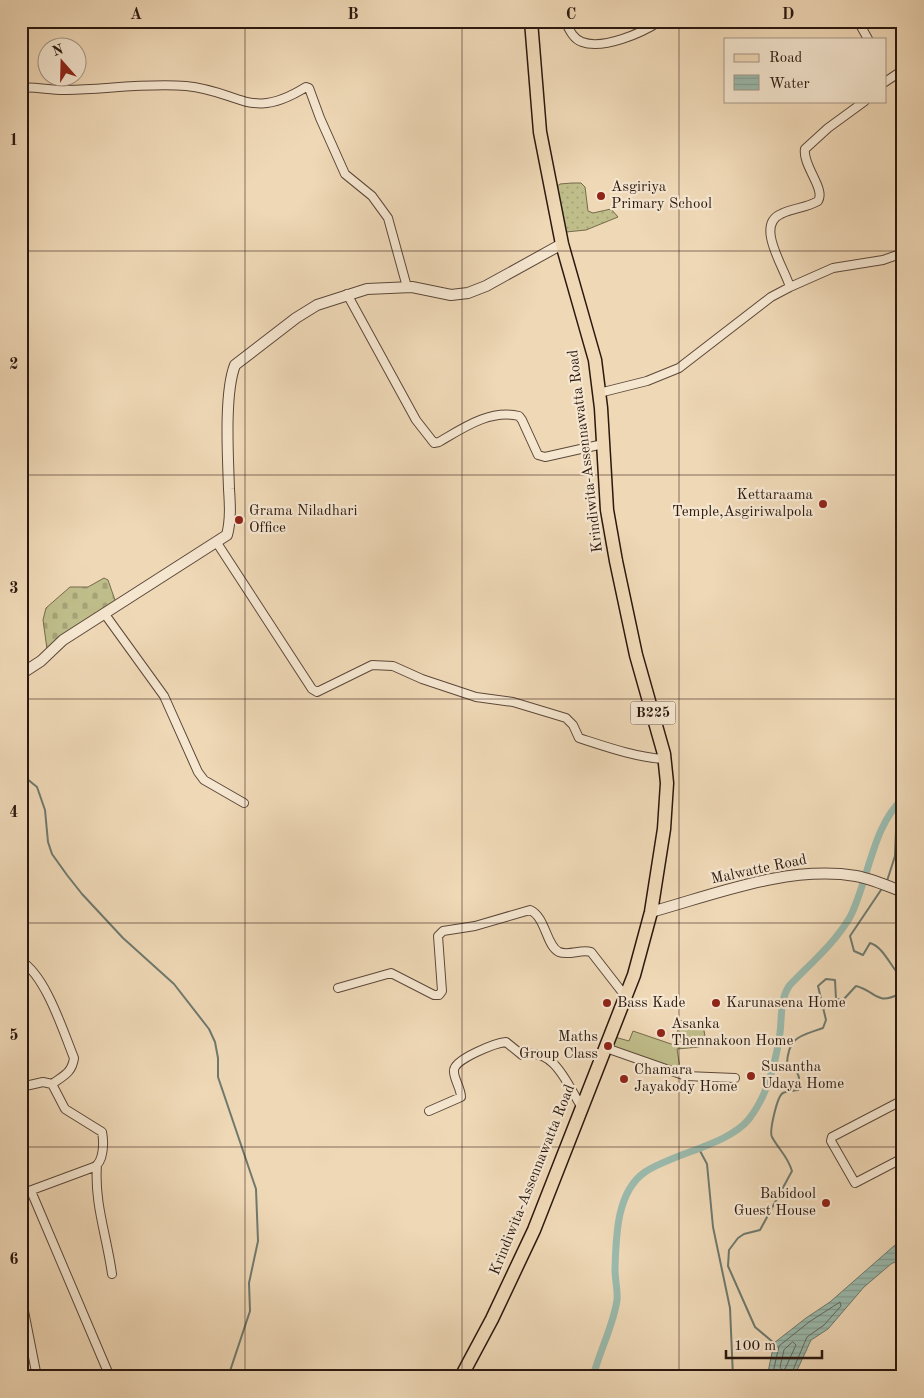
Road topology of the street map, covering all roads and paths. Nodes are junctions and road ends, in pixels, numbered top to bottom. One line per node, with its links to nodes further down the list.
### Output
1 (531, 21): 10 (main road, Krindiwita-Assennawatta Road / B225)
2 (565, 21): 3 (street)
3 (660, 21)
4 (858, 21): 5 (street)
5 (867, 38)
6 (903, 70): 7 (street)
7 (886, 81)
8 (21, 88): 13 (street)
9 (864, 102): 12 (street)
10 (562, 244): 13 (street); 15 (main road, Krindiwita-Assennawatta Road / B225)
11 (903, 253): 12 (street)
12 (790, 286): 15 (street)
13 (407, 287): 14 (street)
14 (347, 294): 16 (street); 17 (street)
15 (599, 393): 16 (main road, Krindiwita-Assennawatta Road / B225)
16 (603, 444): 20 (main road, Krindiwita-Assennawatta Road / B225)
17 (217, 543): 18 (street); 20 (street)
18 (104, 613): 19 (street); 21 (street)
19 (21, 674)
20 (664, 759): 23 (main road, Krindiwita-Assennawatta Road / B225)
21 (244, 803)
22 (903, 892): 23 (street, Malwatte Road)
23 (652, 912): 26 (main road, Krindiwita-Assennawatta Road / B225)
24 (21, 961): 29 (street)
25 (338, 988): 26 (street)
26 (626, 997): 27 (main road, Krindiwita-Assennawatta Road / B225)
27 (606, 1048): 28 (street); 32 (main road, Krindiwita-Assennawatta Road / B225)
28 (735, 1078)
29 (52, 1084): 30 (street); 35 (street)
30 (21, 1088)
31 (903, 1100): 34 (street)
32 (581, 1106): 33 (street); 42 (main road, Krindiwita-Assennawatta Road / B225)
33 (429, 1111)
34 (903, 1158)
35 (98, 1166): 36 (street); 38 (street)
36 (31, 1191): 37 (street); 41 (street)
37 (21, 1194)
38 (112, 1274)
39 (21, 1296): 40 (street)
40 (37, 1377)
41 (110, 1377)
42 (461, 1377)

